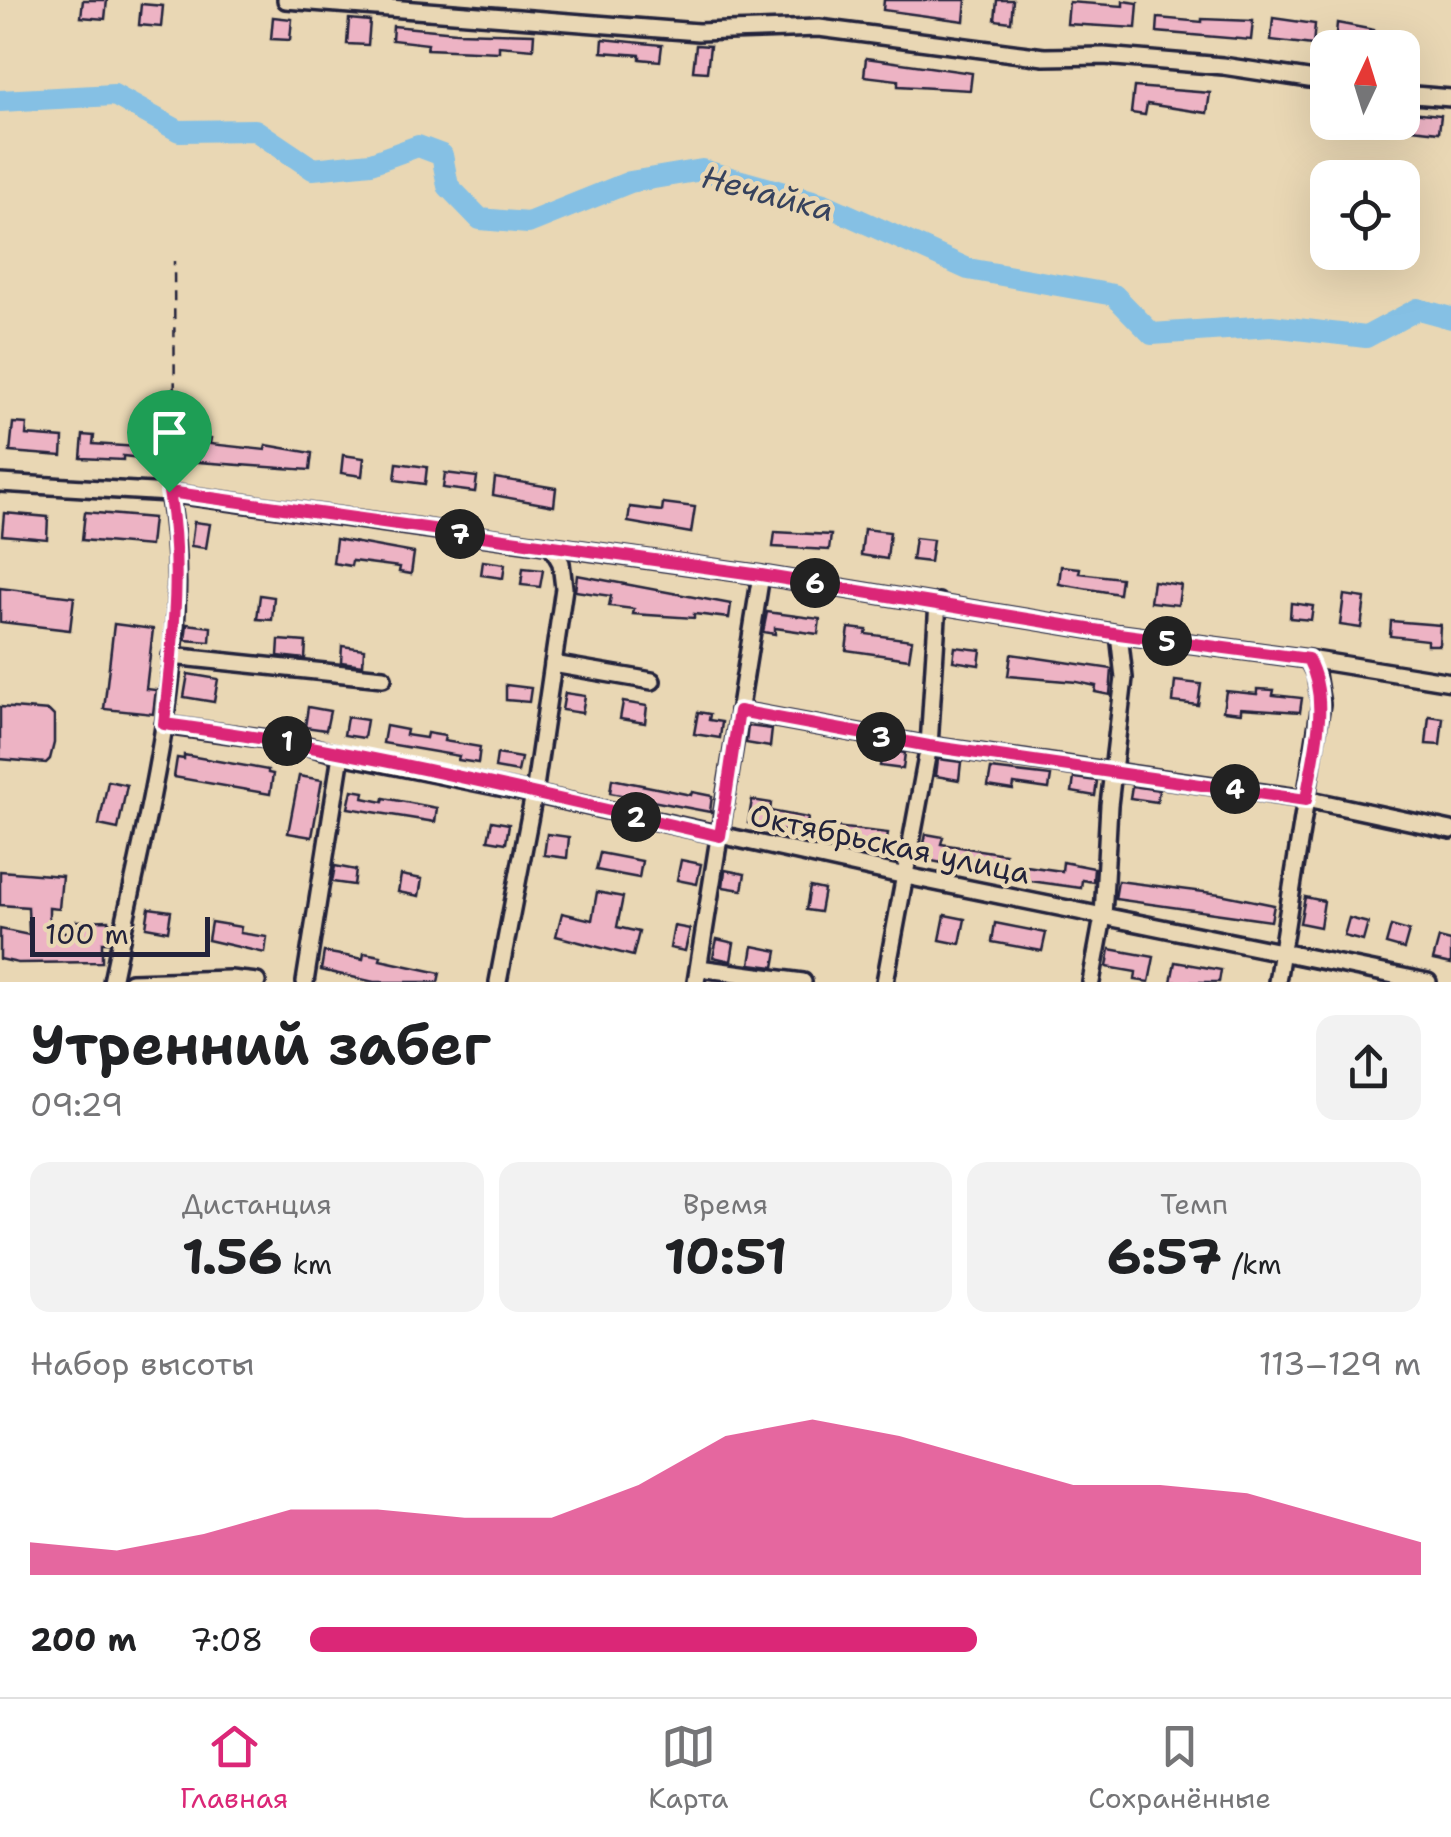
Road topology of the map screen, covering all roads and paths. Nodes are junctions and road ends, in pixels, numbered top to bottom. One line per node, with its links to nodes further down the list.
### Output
1 (286, 0): 2 (street)
2 (1310, 79)
3 (1420, 95): 4 (street)
4 (1451, 98)
5 (174, 261): 7 (path)
6 (0, 483): 7 (street)
7 (169, 492): 8 (street); 12 (street)
8 (552, 548): 9 (street); 14 (street)
9 (761, 575): 10 (street); 18 (street)
10 (938, 602): 11 (street); 20 (street)
11 (1119, 634): 13 (street); 22 (street)
12 (171, 656): 15 (street); 19 (street)
13 (1308, 659): 17 (street); 24 (street)
14 (553, 664): 16 (street); 23 (street)
15 (383, 678)
16 (652, 681)
17 (1451, 682)
18 (739, 711): 20 (street); 26 (street)
19 (164, 724): 21 (street, Октябрьская улица); 31 (street)
20 (929, 746): 22 (street); 27 (street)
21 (341, 756): 23 (street, Октябрьская улица); 34 (street)
22 (1113, 772): 24 (street); 28 (street)
23 (534, 794): 26 (street, Октябрьская улица); 35 (street)
24 (1306, 800): 25 (street); 29 (street)
25 (1451, 830)
26 (720, 836): 27 (street, Октябрьская улица); 30 (street)
27 (906, 876): 28 (street, Октябрьская улица); 37 (street)
28 (1103, 917): 29 (street, Октябрьская улица); 38 (street)
29 (1281, 954): 39 (street); 40 (street, Октябрьская улица)
30 (698, 975): 36 (street)
31 (112, 982)
32 (131, 982): 33 (street)
33 (257, 982)
34 (305, 982)
35 (498, 982)
36 (803, 982)
37 (885, 982)
38 (1091, 982)
39 (1277, 982)
40 (1428, 982)

